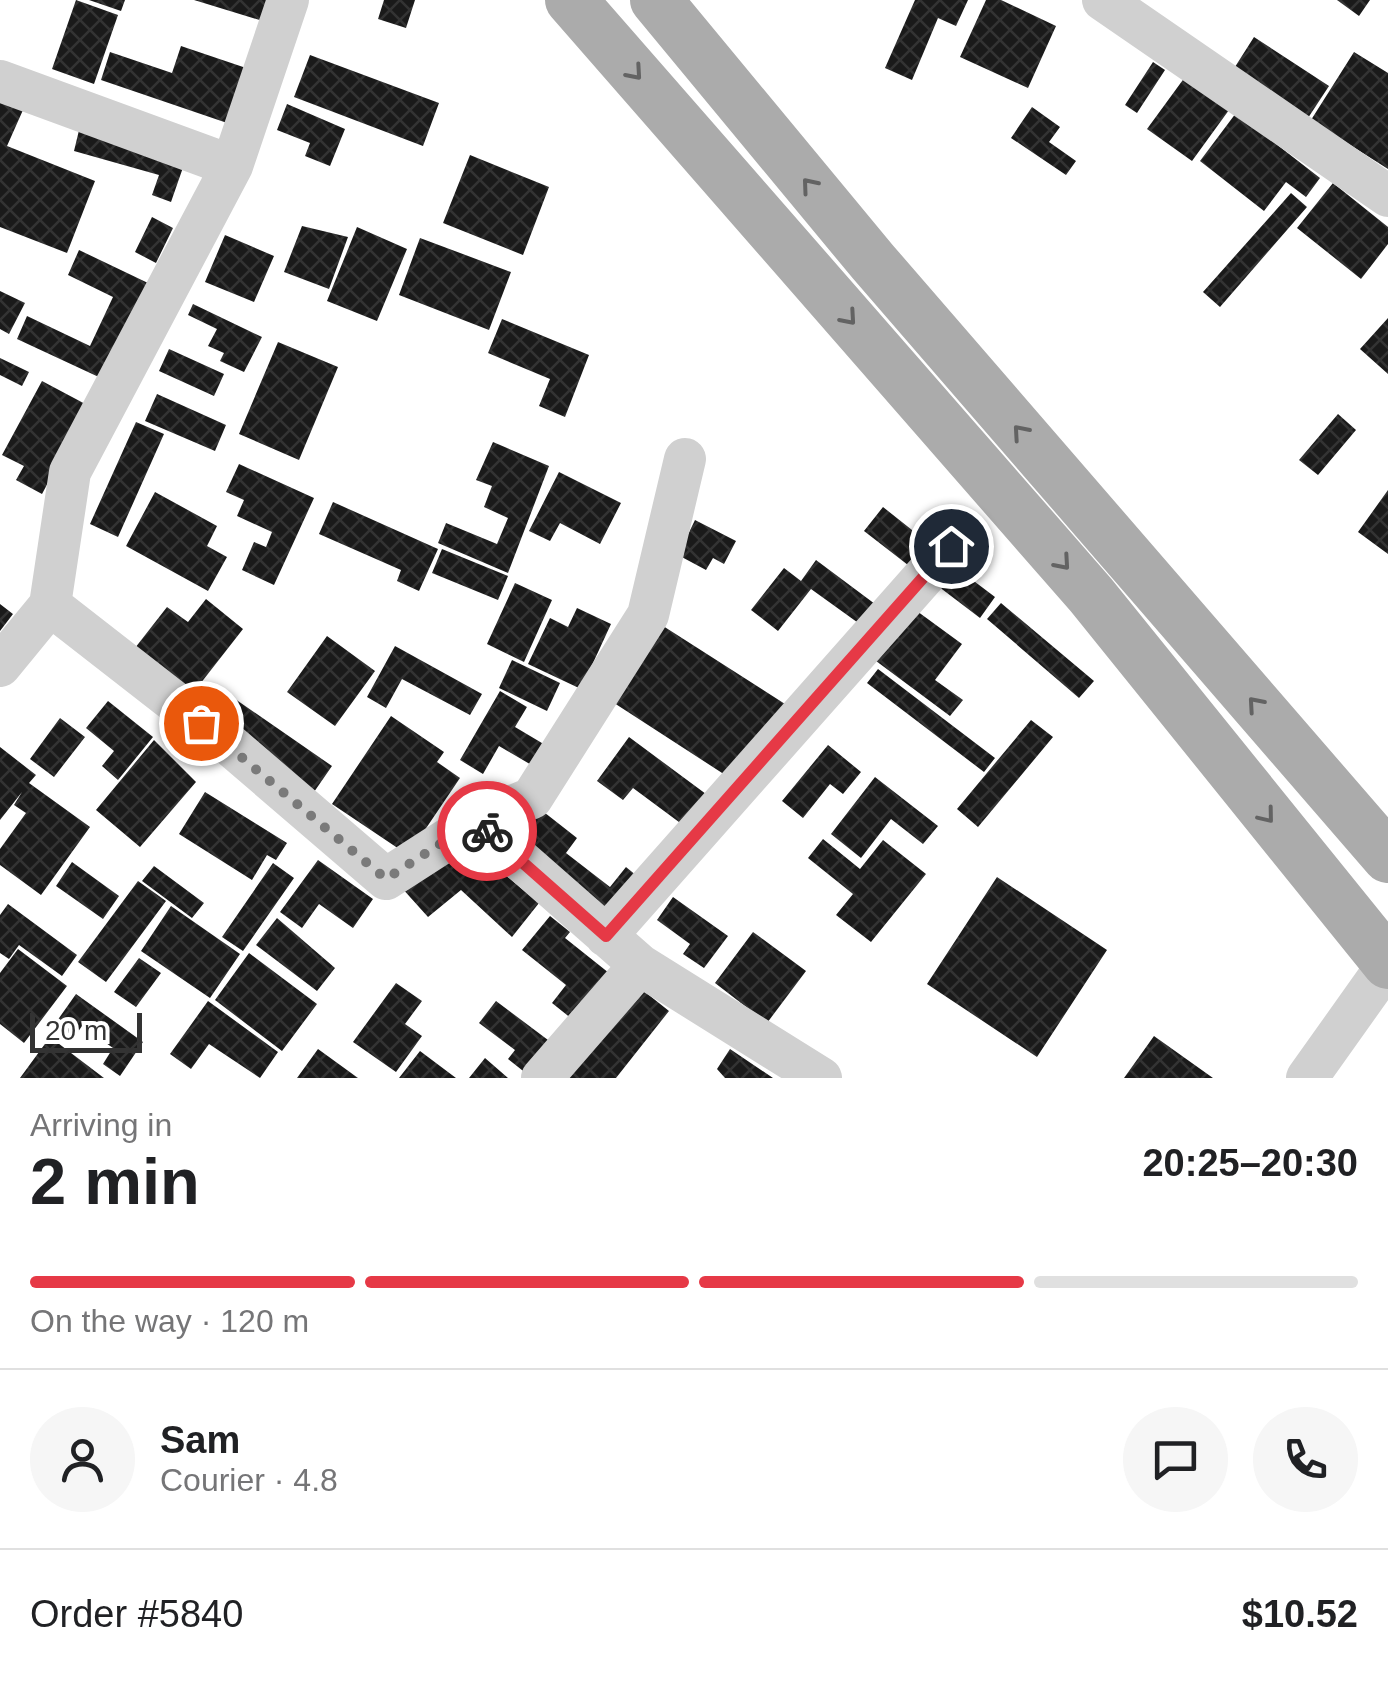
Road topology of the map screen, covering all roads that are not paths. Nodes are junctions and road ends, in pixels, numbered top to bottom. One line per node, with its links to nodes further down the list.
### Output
1 (288, 0): 6 (street)
2 (571, 0): 15 (main road, one-way to 15)
3 (656, 0): 13 (main road, one-way to 3)
4 (1104, 0): 7 (street)
5 (0, 81): 6 (street)
6 (232, 166): 10 (street)
7 (1388, 196)
8 (685, 459): 12 (street)
9 (951, 546): 14 (street)
10 (50, 605): 11 (street); 12 (street)
11 (0, 666)
12 (476, 821): 14 (street)
13 (1388, 857)
14 (606, 936): 16 (street)
15 (1388, 964): 19 (street)
16 (640, 965): 17 (street); 18 (street)
17 (542, 1078)
18 (821, 1078)
19 (1307, 1078)

